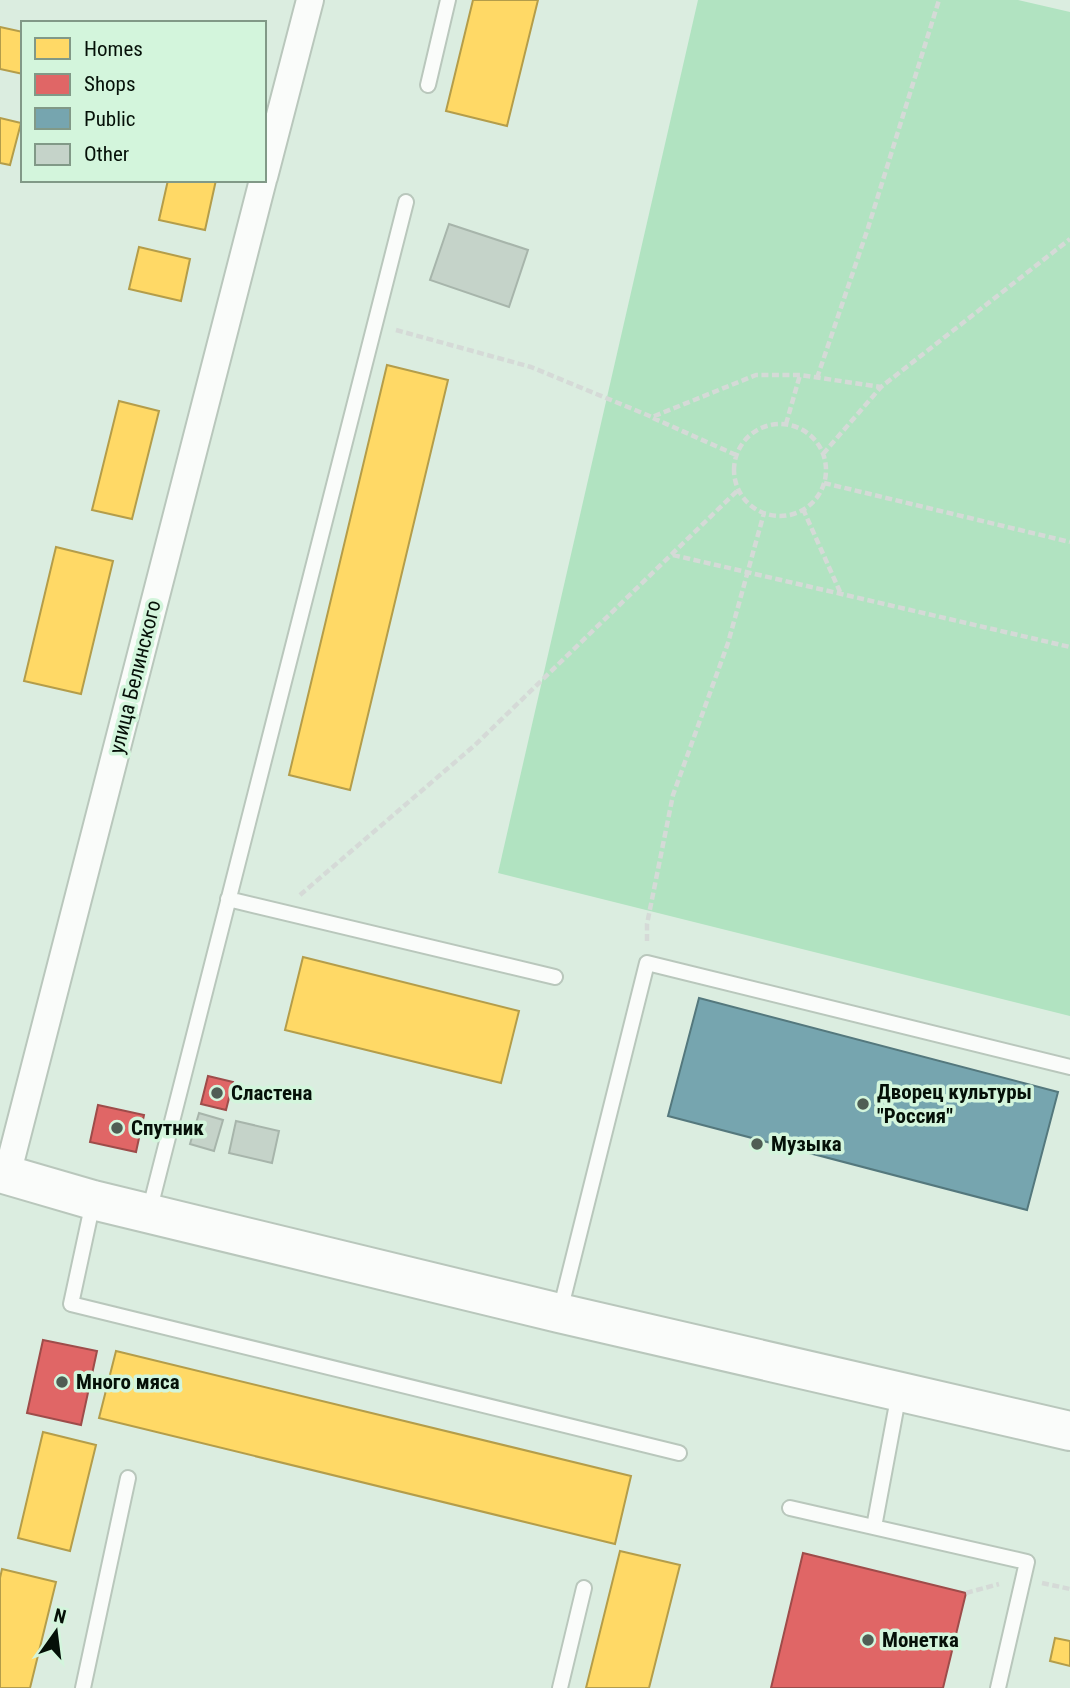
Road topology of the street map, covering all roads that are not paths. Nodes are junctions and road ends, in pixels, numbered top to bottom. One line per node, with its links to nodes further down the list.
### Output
1 (310, 0): 4 (street, улица Белинского)
2 (449, 0): 3 (lane)
3 (429, 85)
4 (266, 170)
5 (263, 182): 10 (street, улица Белинского)
6 (406, 202): 7 (lane)
7 (228, 899): 8 (lane); 12 (lane)
8 (555, 978)
9 (1070, 1067): 13 (lane)
10 (4, 1174): 11 (main road)
11 (93, 1200): 12 (main road); 16 (lane)
12 (148, 1213): 13 (main road)
13 (559, 1313): 14 (main road)
14 (899, 1392): 15 (main road); 19 (lane)
15 (1070, 1432)
16 (679, 1453)
17 (128, 1478): 21 (lane)
18 (790, 1508): 19 (lane)
19 (874, 1527): 23 (lane)
20 (584, 1588): 22 (lane)
21 (83, 1688)
22 (560, 1688)
23 (998, 1688)

